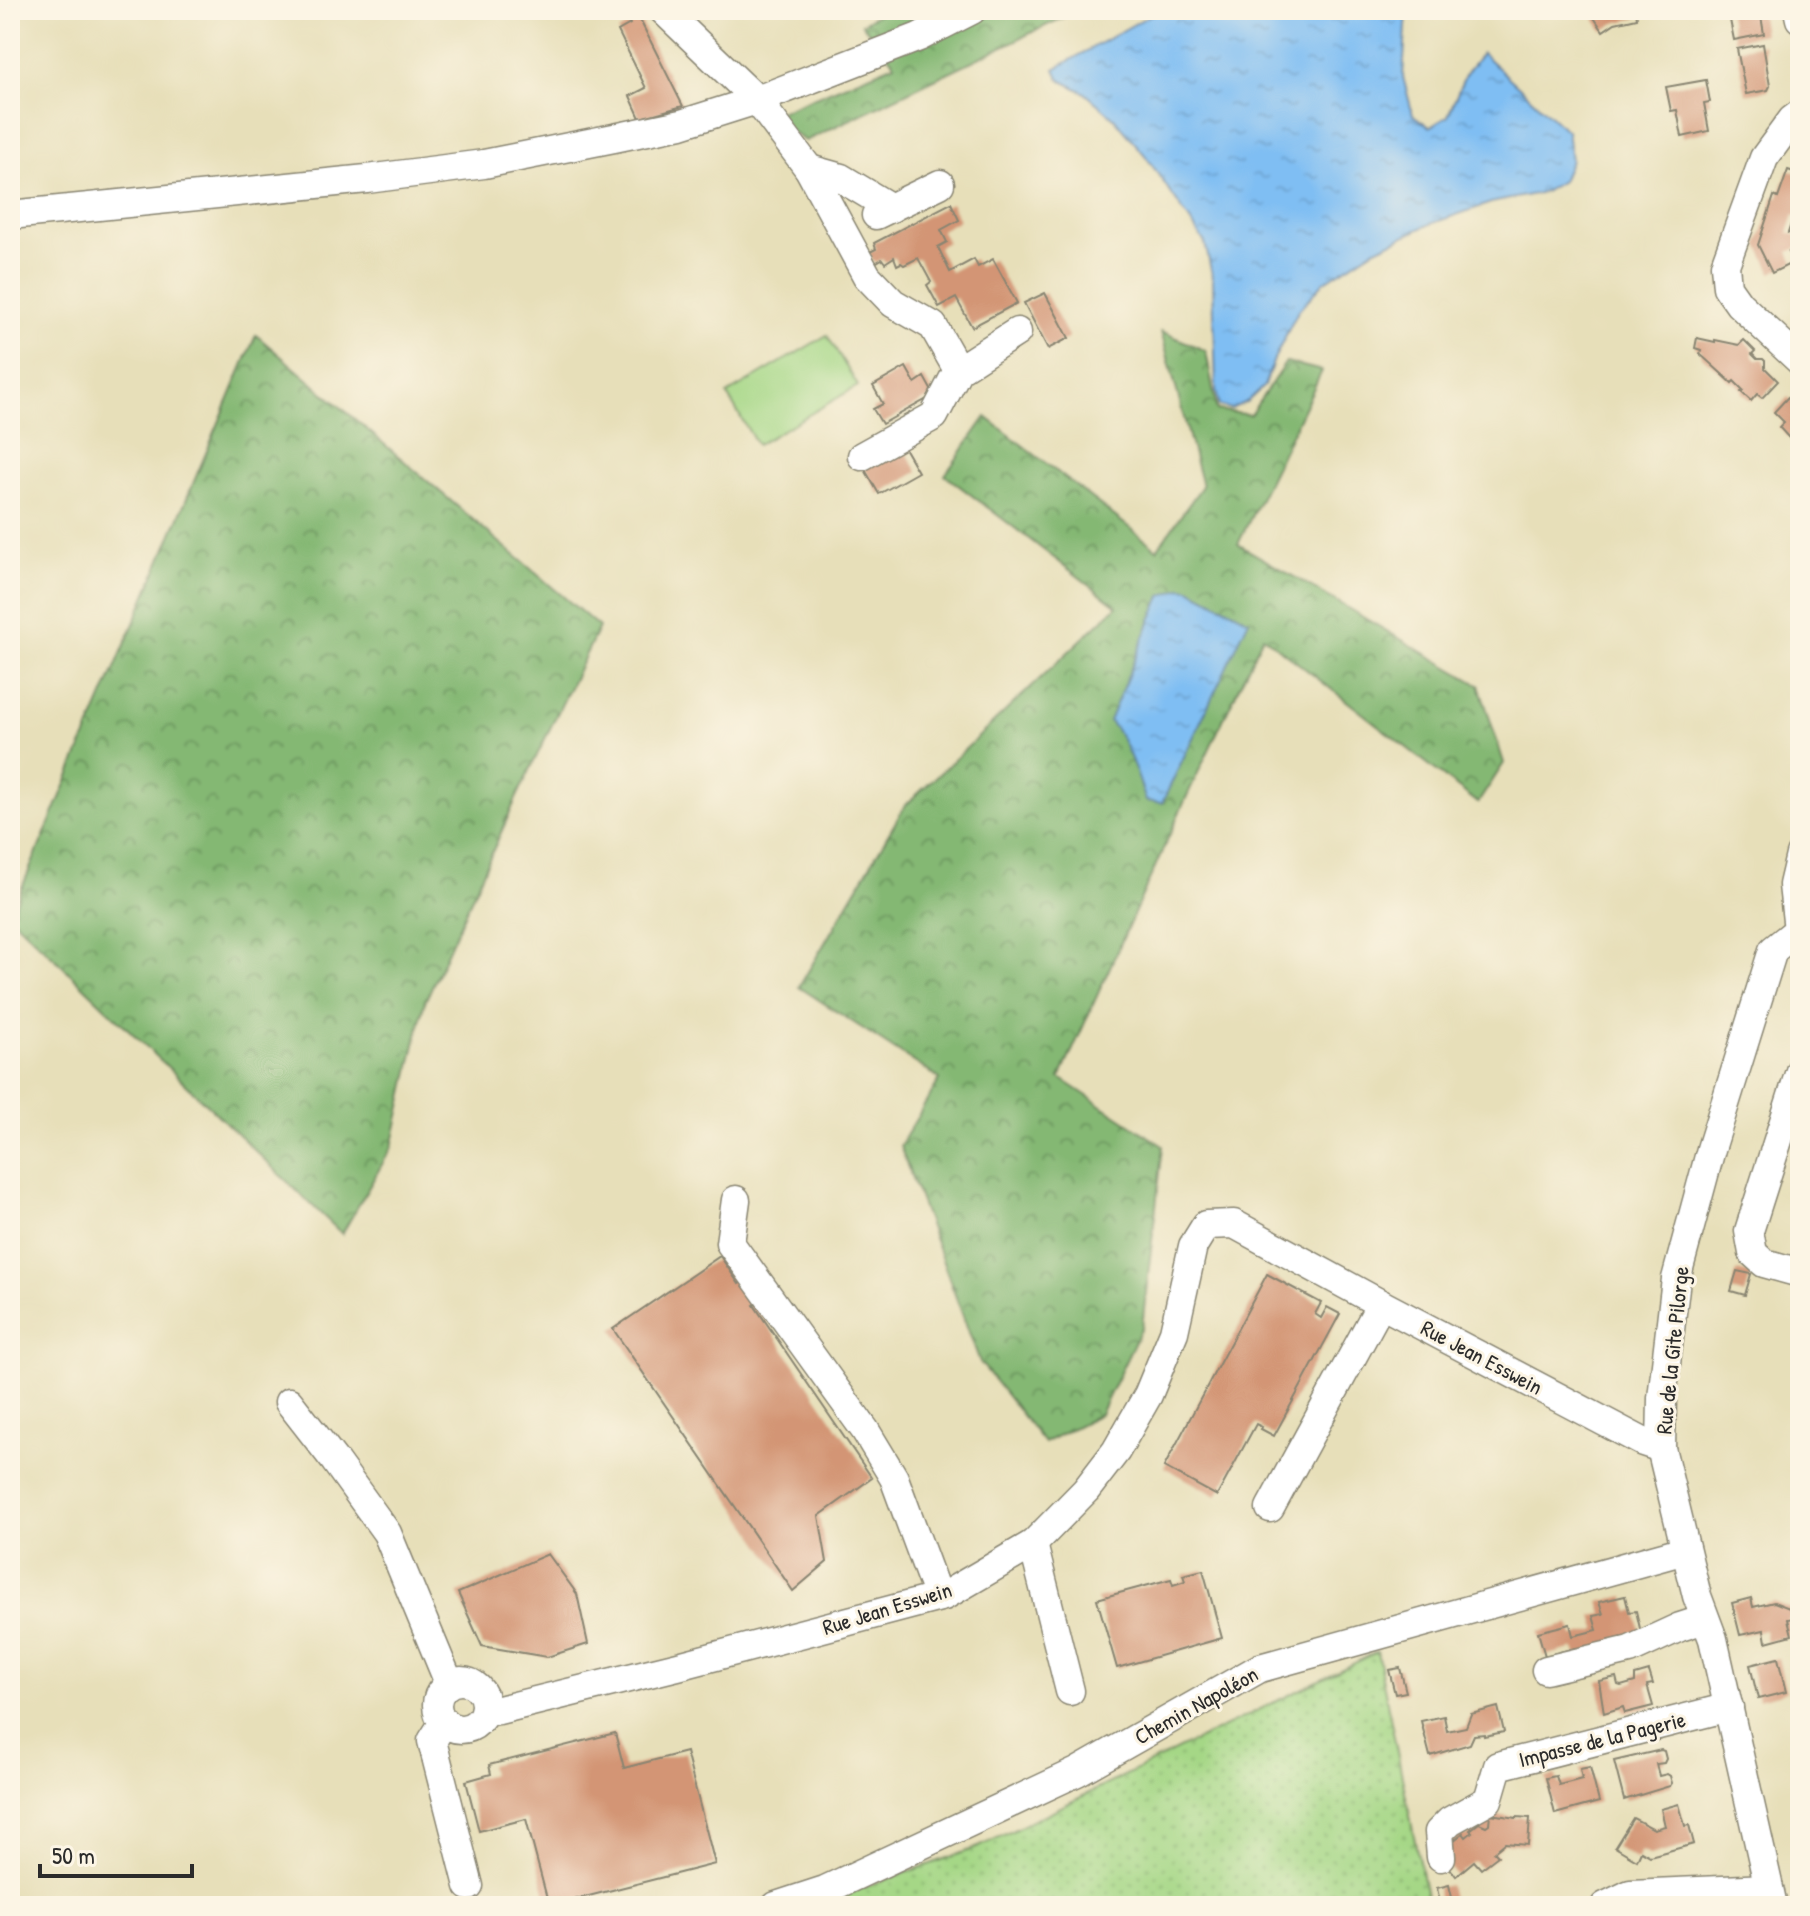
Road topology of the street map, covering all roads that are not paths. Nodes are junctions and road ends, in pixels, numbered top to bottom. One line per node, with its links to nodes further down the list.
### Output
1 (663, 10): 5 (street)
2 (972, 10): 5 (street)
3 (1798, 10): 4 (street)
4 (1800, 19)
5 (757, 100): 7 (street); 9 (street)
6 (1800, 114): 11 (street)
7 (809, 169): 8 (street); 12 (street)
8 (940, 184)
9 (10, 215)
10 (1017, 332): 12 (street)
11 (1800, 361)
12 (958, 370): 13 (street)
13 (862, 456)
14 (1800, 855): 15 (street, Rue de la Gite Pilorge)
15 (1799, 931): 21 (street, Rue de la Gite Pilorge)
16 (1800, 1071): 18 (street)
17 (736, 1200): 25 (street)
18 (1800, 1273)
19 (1381, 1304): 21 (street, Rue Jean Esswein); 22 (street); 23 (street, Rue Jean Esswein)
20 (289, 1402): 28 (street)
21 (1661, 1448): 24 (street, Rue de la Gite Pilorge)
22 (1270, 1508)
23 (1033, 1544): 25 (street, Rue Jean Esswein); 29 (street)
24 (1685, 1550): 26 (street, Rue de la Gite Pilorge); 36 (street, Chemin Napoléon)
25 (938, 1597): 31 (street, Rue Jean Esswein)
26 (1705, 1619): 27 (street); 30 (street, Rue de la Gite Pilorge)
27 (1546, 1670)
28 (449, 1683): 31 (street); 32 (street)
29 (1070, 1691)
30 (1729, 1707): 33 (street, Impasse de la Pagerie); 35 (street, Rue de la Gite Pilorge)
31 (484, 1712): 32 (street)
32 (444, 1722): 34 (street)
33 (1441, 1857)
34 (469, 1886)
35 (1771, 1897): 37 (street)
36 (776, 1906)
37 (1605, 1906)

